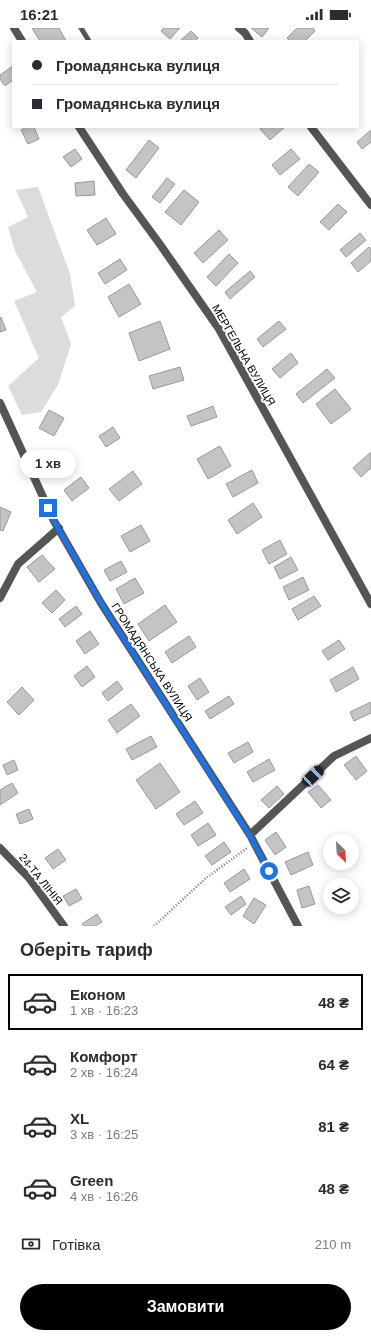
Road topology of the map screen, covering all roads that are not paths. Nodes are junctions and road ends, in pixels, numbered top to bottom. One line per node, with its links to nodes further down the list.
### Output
1 (14, 28): 4 (street)
2 (81, 28): 5 (lane)
3 (239, 28): 6 (street)
4 (21, 40)
5 (88, 40)
6 (249, 40)
7 (80, 128): 13 (street, МЕРГЕЛЬНА ВУЛИЦЯ)
8 (312, 128): 9 (street)
9 (371, 205)
10 (0, 403): 11 (street, ГРОМАДЯНСЬКА ВУЛИЦЯ)
11 (59, 528): 12 (street); 15 (street, ГРОМАДЯНСЬКА ВУЛИЦЯ)
12 (0, 598)
13 (371, 604)
14 (371, 738): 15 (street)
15 (250, 836): 18 (street, ГРОМАДЯНСЬКА ВУЛИЦЯ)
16 (0, 848): 17 (street, 24-ТА ЛІНІЯ)
17 (64, 926)
18 (298, 926)

